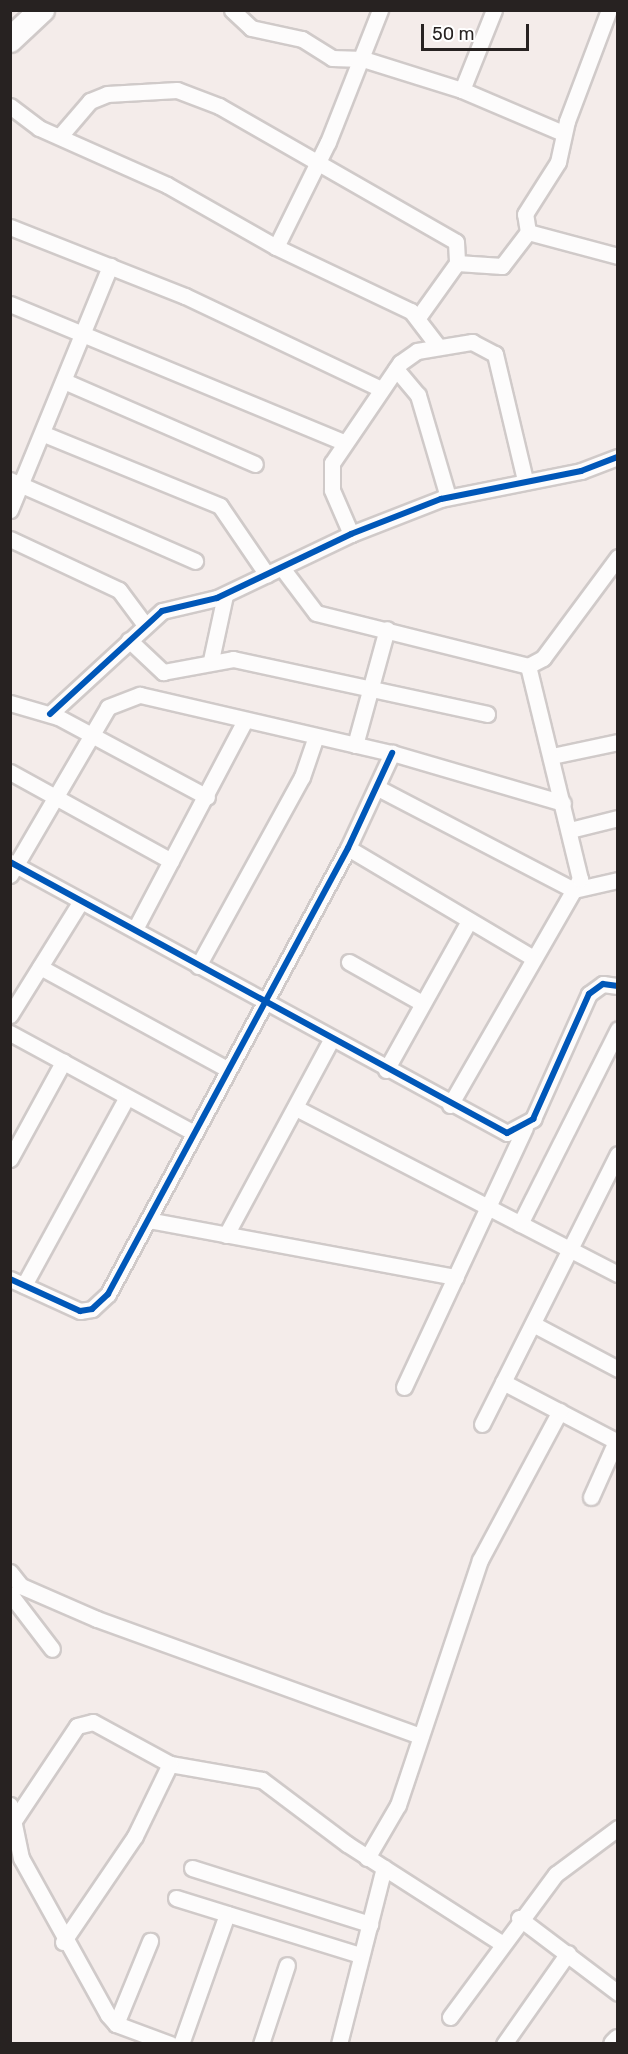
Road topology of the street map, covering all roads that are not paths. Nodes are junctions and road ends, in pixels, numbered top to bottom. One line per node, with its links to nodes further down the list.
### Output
1 (42, 10): 6 (main road)
2 (232, 10): 7 (street)
3 (380, 10): 7 (street)
4 (495, 10): 8 (street)
5 (609, 10): 10 (street)
6 (10, 40)
7 (363, 59): 8 (street); 12 (street)
8 (462, 90): 10 (street)
9 (10, 106): 11 (street)
10 (563, 133): 14 (street)
11 (60, 136): 12 (street); 15 (street)
12 (318, 163): 15 (street); 17 (street)
13 (10, 227): 18 (street)
14 (528, 232): 16 (street); 17 (street)
15 (276, 247): 20 (street)
16 (618, 256)
17 (457, 263): 20 (street)
18 (110, 266): 21 (street); 25 (street)
19 (10, 304): 21 (street)
20 (419, 316): 22 (street)
21 (84, 334): 24 (street); 27 (street)
22 (437, 345): 23 (street); 30 (street)
23 (396, 369): 25 (street); 32 (street)
24 (64, 381): 26 (street); 29 (street)
25 (381, 389): 27 (street)
26 (44, 434): 31 (street); 39 (street)
27 (343, 442): 34 (street)
28 (618, 457): 30 (street)
29 (255, 464)
30 (525, 480): 32 (street)
31 (16, 483): 33 (street); 37 (street)
32 (448, 496): 34 (street)
33 (10, 510)
34 (351, 534): 38 (street)
35 (10, 539): 41 (street)
36 (618, 557): 45 (street)
37 (195, 561)
38 (282, 568): 39 (street); 42 (street)
39 (267, 575): 40 (street)
40 (225, 595): 41 (street); 44 (street)
41 (145, 625): 43 (street)
42 (387, 629): 45 (street); 46 (street)
43 (129, 640): 44 (street); 48 (street)
44 (211, 660): 46 (street)
45 (528, 666): 56 (street)
46 (371, 689): 49 (street); 54 (street)
47 (11, 706): 48 (street)
48 (50, 714): 51 (street)
49 (487, 714)
50 (244, 722): 51 (street); 52 (street); 60 (street)
51 (90, 737): 59 (street); 60 (street)
52 (315, 739): 54 (street); 74 (street)
53 (618, 742): 56 (street)
54 (355, 745): 55 (street)
55 (392, 753): 58 (street); 61 (street)
56 (552, 756): 61 (street)
57 (10, 772): 59 (street)
58 (378, 788): 64 (street); 68 (street)
59 (54, 797): 65 (street); 66 (street)
60 (207, 797): 65 (street)
61 (563, 802): 63 (street)
62 (618, 818): 63 (street)
63 (570, 830): 68 (street)
64 (348, 848): 70 (street); 77 (street)
65 (171, 861): 71 (street)
66 (12, 868): 69 (street)
67 (618, 880): 68 (street)
68 (574, 890): 72 (street)
69 (81, 901): 71 (street); 75 (street)
70 (469, 921): 72 (street); 78 (street)
71 (135, 929): 74 (street)
72 (533, 958): 87 (street)
73 (350, 962): 78 (street)
74 (198, 966): 77 (street)
75 (40, 967): 79 (street); 84 (street)
76 (618, 986): 89 (street)
77 (263, 1002): 82 (street); 84 (street)
78 (422, 1003): 85 (street)
79 (10, 1015)
80 (618, 1029): 95 (street)
81 (10, 1033): 83 (street)
82 (331, 1040): 85 (street); 88 (street)
83 (63, 1062): 86 (street); 92 (street)
84 (225, 1068): 90 (street)
85 (387, 1070): 87 (street)
86 (127, 1097): 90 (street); 100 (street)
87 (450, 1105): 89 (street)
88 (296, 1108): 93 (street); 96 (street)
89 (525, 1128): 93 (street)
90 (192, 1132): 94 (street)
91 (618, 1154): 97 (street)
92 (10, 1159)
93 (487, 1207): 95 (street); 99 (street)
94 (148, 1220): 96 (street); 100 (street)
95 (520, 1224): 97 (street)
96 (226, 1235): 99 (street)
97 (570, 1250): 98 (street); 101 (street)
98 (618, 1274)
99 (456, 1276): 104 (street)
100 (17, 1282)
101 (533, 1324): 102 (street); 103 (street)
102 (618, 1370)
103 (503, 1382): 105 (street); 106 (street)
104 (404, 1388)
105 (560, 1412): 107 (street); 112 (street)
106 (482, 1424)
107 (617, 1441): 108 (street)
108 (591, 1497)
109 (10, 1572): 110 (street)
110 (14, 1591): 111 (street); 112 (street)
111 (52, 1649)
112 (421, 1736): 117 (street)
113 (170, 1764): 115 (street); 117 (street); 125 (street)
114 (10, 1805): 115 (street)
115 (13, 1822): 125 (street)
116 (618, 1828): 122 (street)
117 (367, 1858): 119 (street)
118 (192, 1868): 123 (street)
119 (384, 1868): 123 (street); 126 (street)
120 (176, 1898): 121 (street)
121 (227, 1914): 128 (street); 134 (street)
122 (519, 1918): 126 (street); 127 (street)
123 (370, 1924): 128 (street)
124 (150, 1941): 132 (street)
125 (63, 1942): 132 (street)
126 (501, 1943): 131 (street)
127 (568, 1953): 130 (street); 137 (street)
128 (360, 1955): 136 (street)
129 (287, 1965): 135 (street)
130 (618, 1993)
131 (450, 2017)
132 (116, 2024): 133 (street)
133 (170, 2043)
134 (181, 2043)
135 (261, 2043)
136 (339, 2043)
137 (504, 2043)

